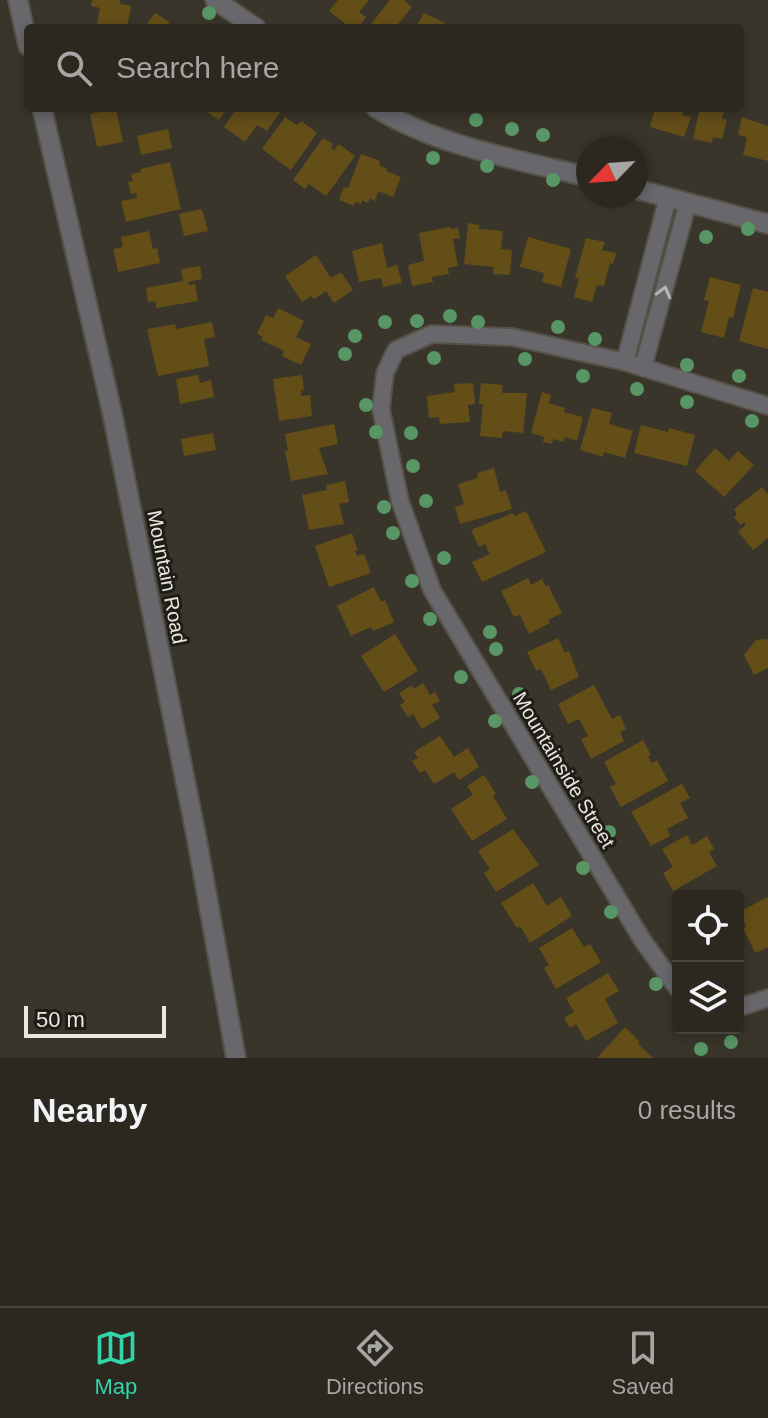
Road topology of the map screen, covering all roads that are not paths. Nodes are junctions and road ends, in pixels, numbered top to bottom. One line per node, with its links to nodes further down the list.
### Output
1 (18, 0): 4 (street)
2 (215, 0): 3 (street)
3 (250, 24)
4 (24, 28)
5 (43, 112): 18 (street, Mountain Road)
6 (382, 112): 7 (street)
7 (576, 174)
8 (648, 192): 9 (street)
9 (668, 197): 10 (street); 12 (street)
10 (688, 202): 11 (street); 13 (street, one-way to 10)
11 (768, 224)
12 (625, 362): 13 (street); 15 (street, Mountainside Street)
13 (643, 367): 14 (street)
14 (768, 406)
15 (672, 981)
16 (768, 998): 17 (street)
17 (744, 1006)
18 (236, 1058)

